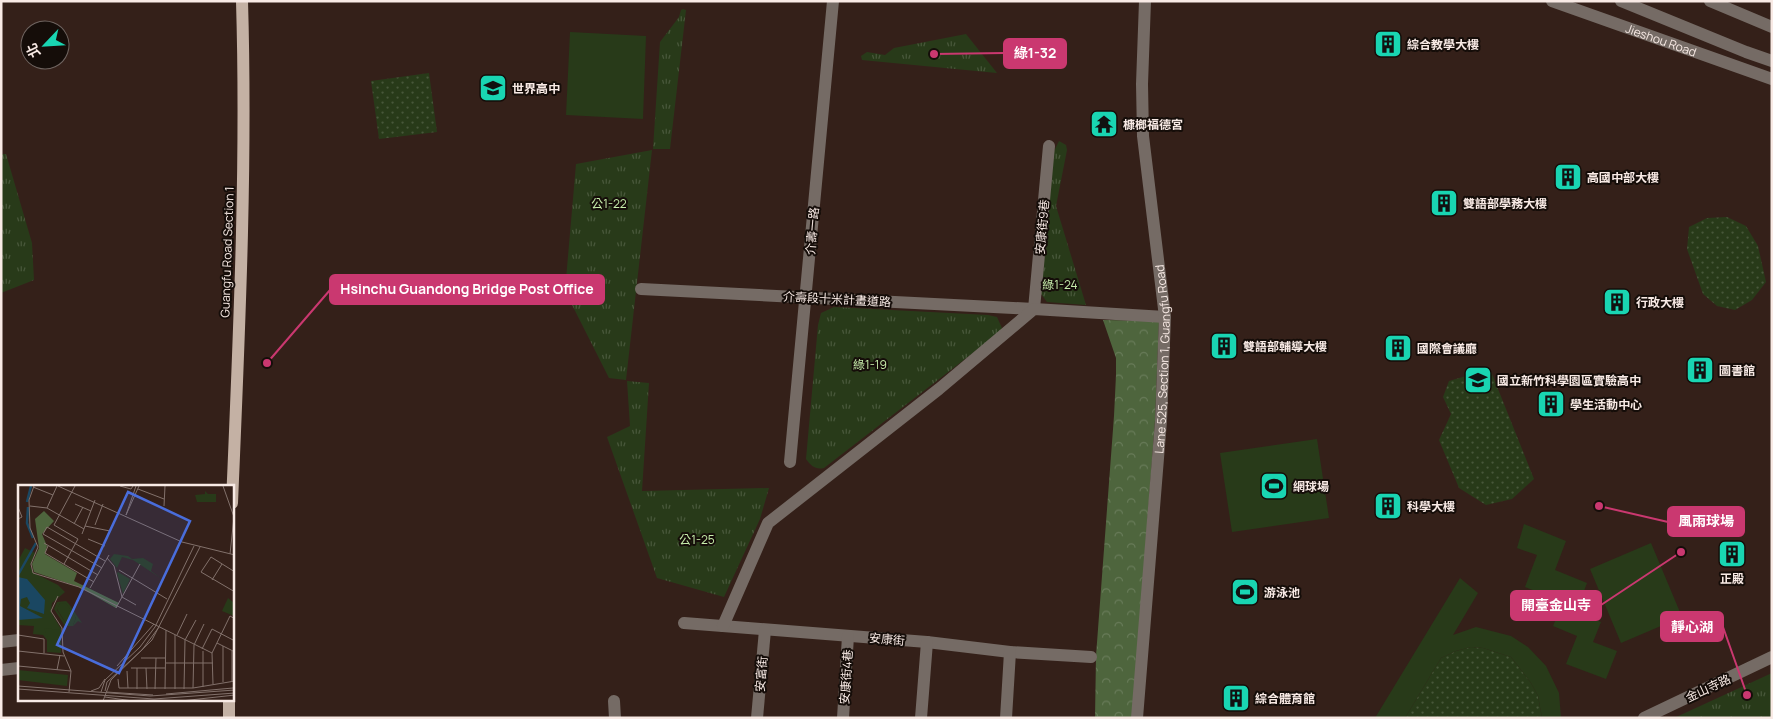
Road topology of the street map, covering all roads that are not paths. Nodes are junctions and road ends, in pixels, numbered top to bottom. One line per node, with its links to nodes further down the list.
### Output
1 (242, 1): 16 (main road, Guangfu Road Section 1)
2 (833, 1): 12 (street, 介壽一路)
3 (1145, 1): 14 (street, Lane 525, Section 1, Guangfu Road)
4 (1552, 1): 9 (street, Jieshou Road)
5 (1621, 1): 8 (street, Jieshou Road)
6 (1710, 1): 7 (street)
7 (1772, 27)
8 (1772, 61)
9 (1772, 79)
10 (1049, 146): 13 (street, 安康街9巷)
11 (641, 289): 12 (street, 介壽段十米計畫道路)
12 (806, 297): 13 (street, 介壽段十米計畫道路); 15 (street, 介壽一路)
13 (1034, 308): 14 (street, 介壽段十米計畫道路); 18 (street)
14 (1165, 317): 37 (street, Lane 525, Section 1, Guangfu Road)
15 (790, 462)
16 (233, 485)
17 (684, 623): 18 (street, 安康街)
18 (723, 626): 19 (street, 安康街)
19 (765, 630): 20 (street, 安康街); 33 (street, 安富街)
20 (848, 636): 23 (street, 安康街); 34 (street, 安康街4巷)
21 (18, 640): 22 (street)
22 (1, 642)
23 (927, 642): 24 (street, 安康街); 35 (street)
24 (1010, 652): 25 (street, 安康街); 36 (street)
25 (1091, 657)
26 (1772, 657): 38 (street, 金山寺路)
27 (18, 668): 28 (street)
28 (1, 670)
29 (614, 701): 32 (street)
30 (229, 702): 31 (main road)
31 (229, 718)
32 (615, 718)
33 (757, 718)
34 (843, 718)
35 (921, 718)
36 (1006, 718)
37 (1137, 718)
38 (1644, 718)

